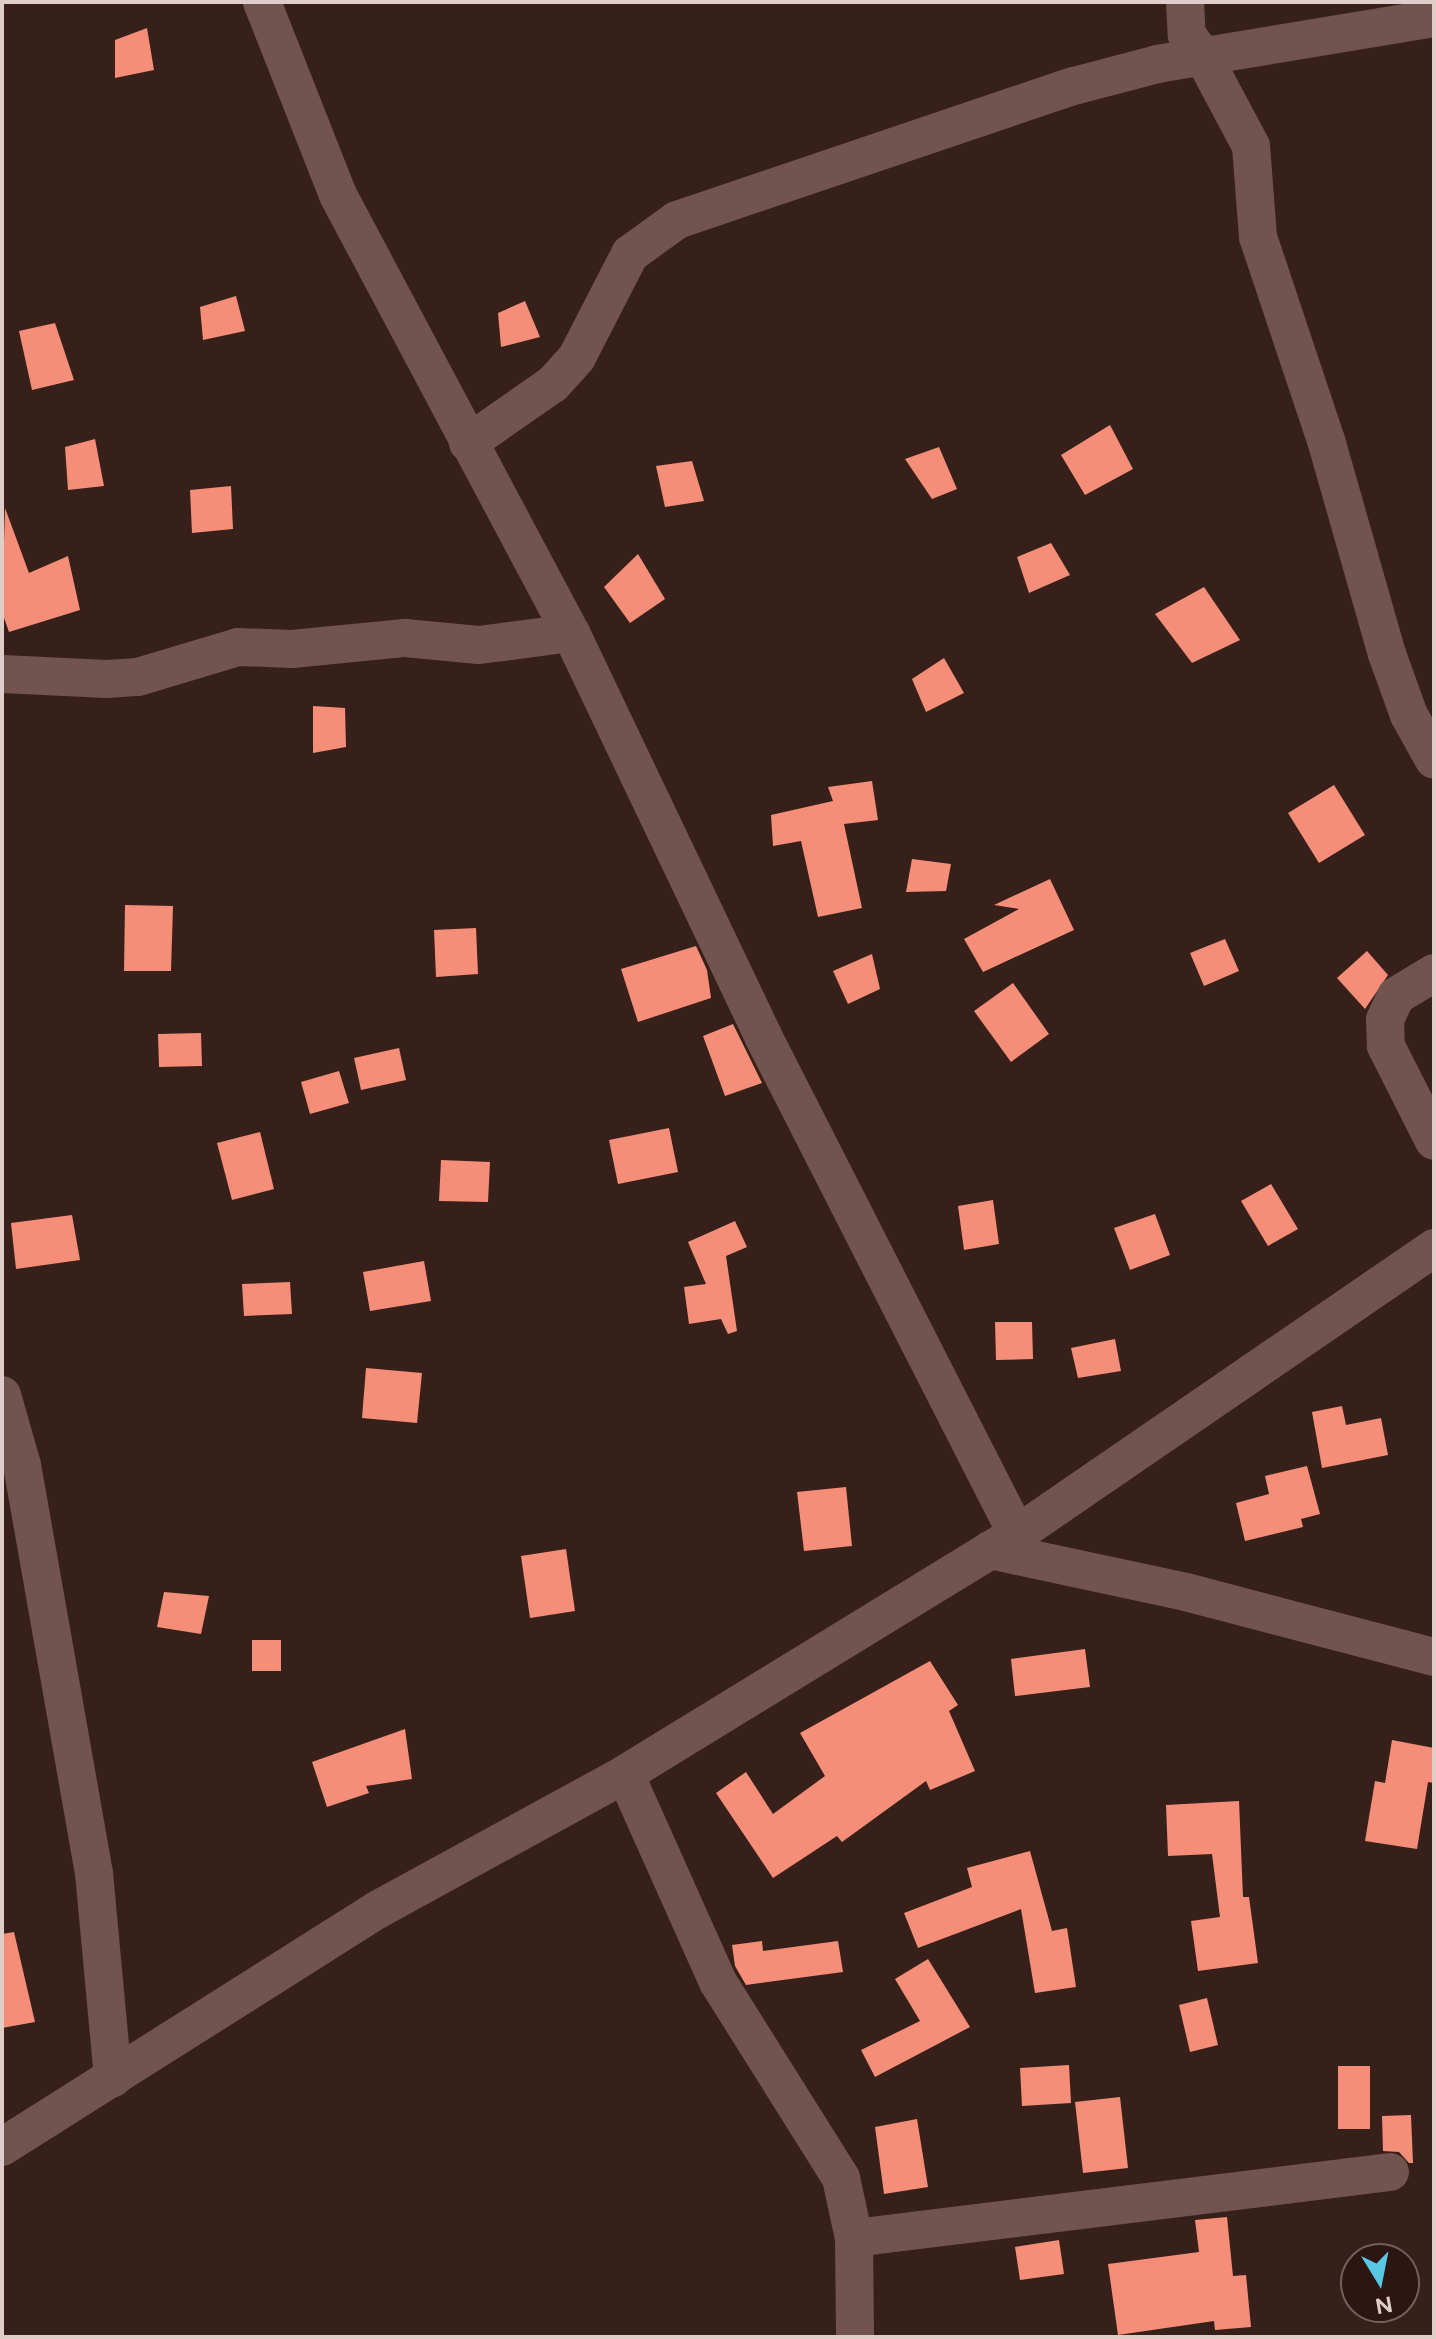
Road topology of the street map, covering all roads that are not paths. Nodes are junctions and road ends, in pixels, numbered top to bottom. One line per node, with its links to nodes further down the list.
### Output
1 (262, 2): 5 (street)
2 (1185, 2): 4 (street)
3 (1434, 18): 4 (street)
4 (1203, 56): 5 (street); 8 (street)
5 (468, 443): 6 (street)
6 (571, 633): 7 (street); 13 (street)
7 (2, 674)
8 (1434, 760)
9 (1434, 973): 10 (street)
10 (1434, 1141)
11 (1434, 1248): 13 (street)
12 (2, 1395): 16 (street)
13 (1004, 1542): 14 (street); 15 (street)
14 (1434, 1657)
15 (625, 1774): 16 (street); 19 (street)
16 (113, 2078): 17 (street)
17 (2, 2147)
18 (1390, 2172): 19 (street)
19 (854, 2238): 20 (street)
20 (855, 2337)

